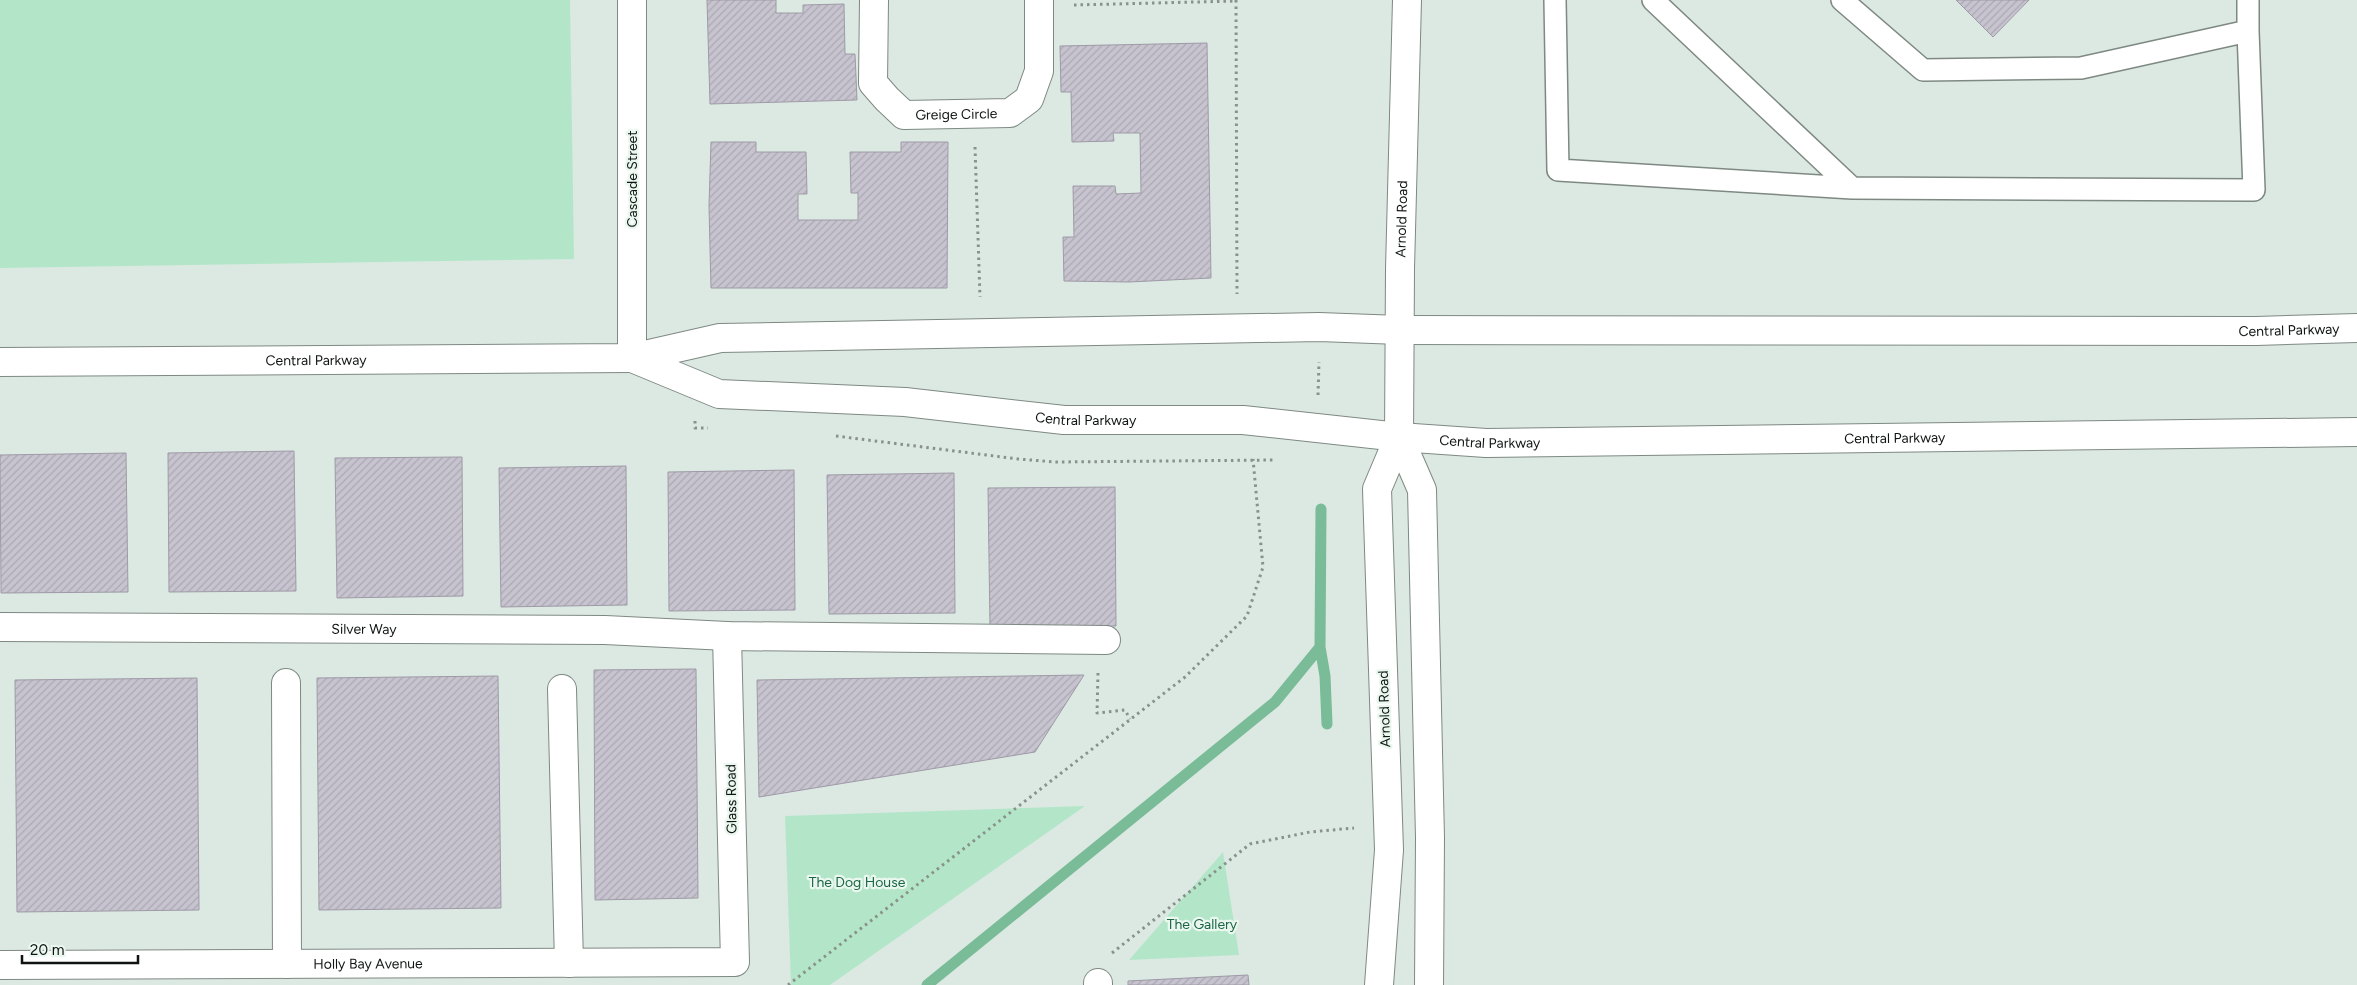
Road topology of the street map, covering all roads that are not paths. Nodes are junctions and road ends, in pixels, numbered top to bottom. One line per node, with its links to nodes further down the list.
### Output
1 (632, 0): 13 (street, Cascade Street)
2 (874, 0): 8 (street, Greige Circle)
3 (1407, 0): 12 (street, Arnold Road)
4 (1555, 0): 10 (lane)
5 (1652, 0): 10 (lane)
6 (1842, 0): 9 (lane)
7 (2248, 0): 9 (lane)
8 (1039, 3)
9 (2248, 31): 10 (lane)
10 (1852, 188)
11 (2357, 328): 12 (street, Central Parkway)
12 (1400, 330): 13 (street, Central Parkway); 16 (street, Arnold Road)
13 (632, 358): 14 (street, Central Parkway); 16 (street, Central Parkway)
14 (0, 362)
15 (2357, 432): 16 (street, Central Parkway)
16 (1399, 437): 26 (street, Arnold Road); 27 (street, Arnold Road)
17 (0, 627): 18 (street, Silver Way)
18 (726, 636): 19 (street, Silver Way); 22 (street, Glass Road)
19 (1102, 640)
20 (286, 683): 24 (street)
21 (562, 689): 23 (street)
22 (735, 962): 23 (street, Holly Bay Avenue)
23 (568, 963): 24 (street, Holly Bay Avenue)
24 (287, 964): 25 (street, Holly Bay Avenue)
25 (0, 965)
26 (1379, 985)
27 (1429, 985)

